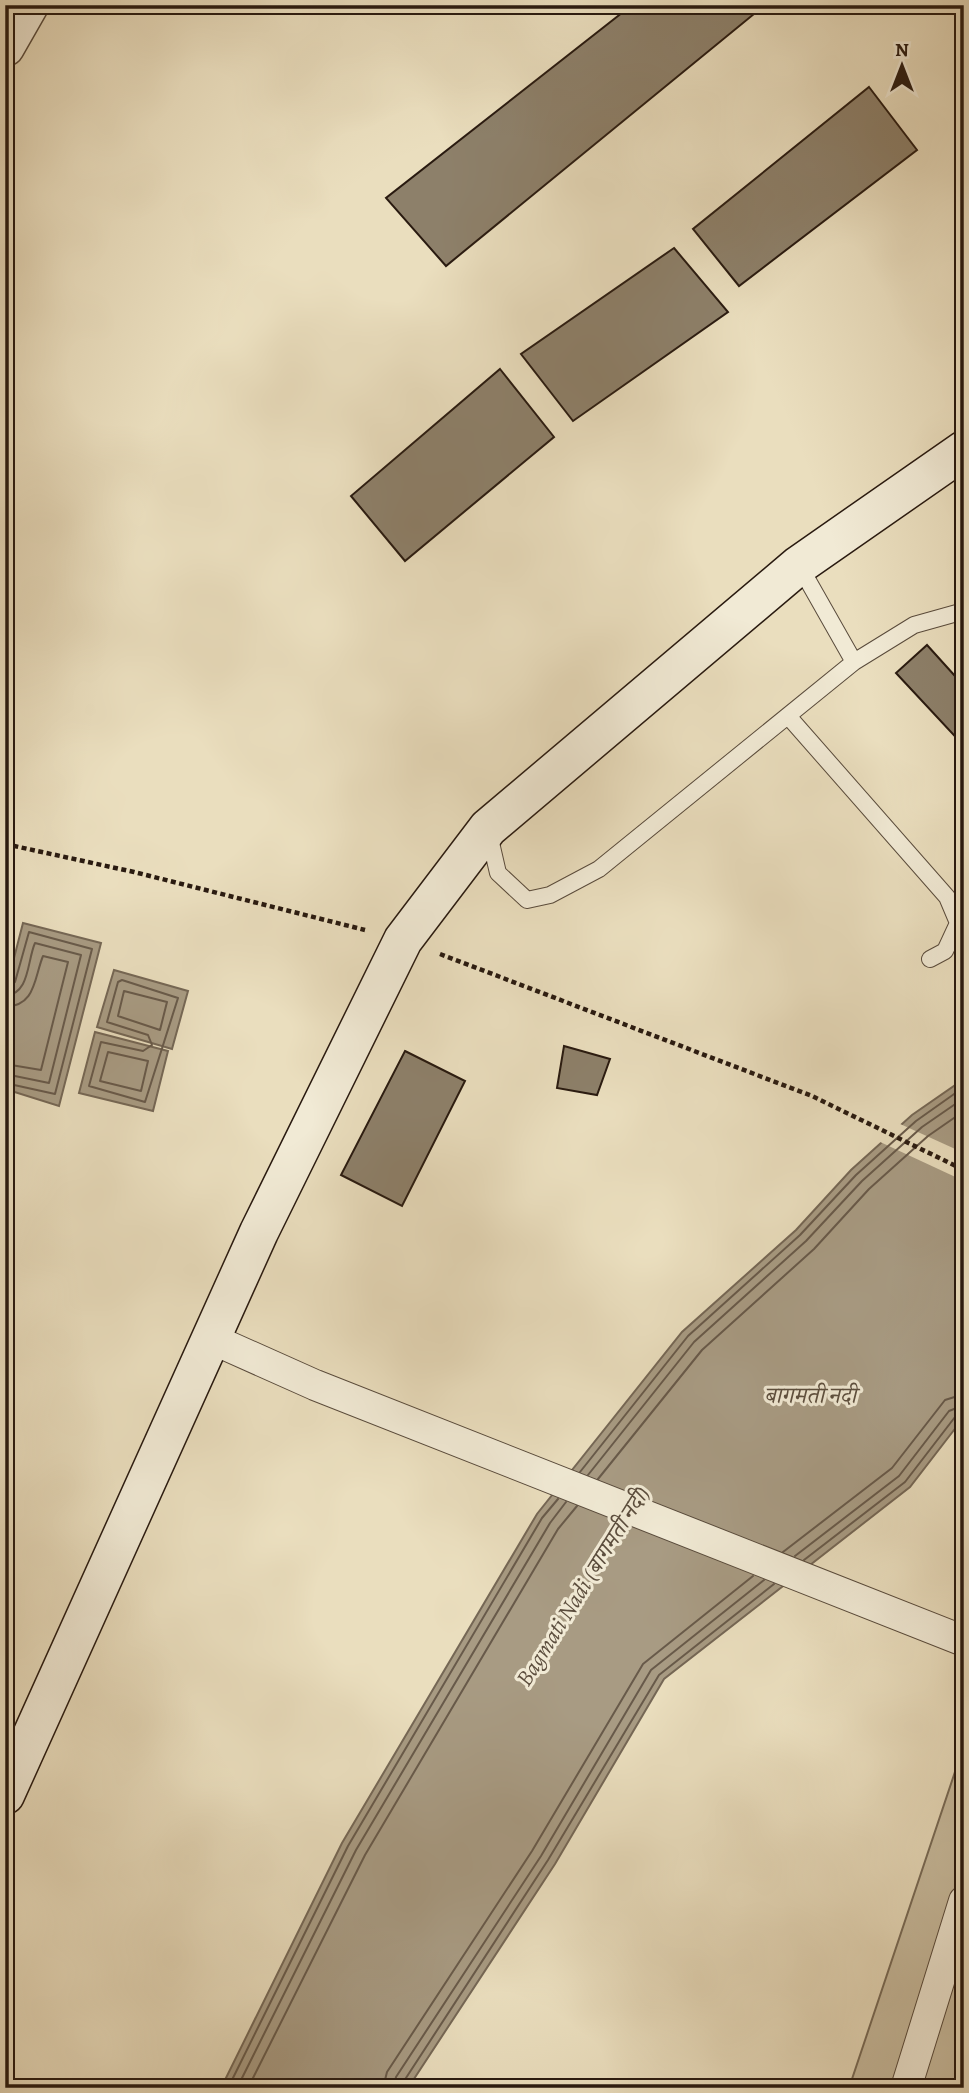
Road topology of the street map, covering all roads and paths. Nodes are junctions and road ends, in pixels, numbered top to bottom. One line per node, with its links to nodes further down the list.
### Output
1 (29, 5): 2 (main road)
2 (5, 47)
3 (964, 450): 4 (main road)
4 (799, 565): 6 (lane); 8 (main road)
5 (964, 611): 6 (lane)
6 (854, 662): 7 (lane)
7 (788, 716): 8 (lane); 11 (lane)
8 (488, 828): 10 (main road)
9 (5, 844): 10 (path)
10 (403, 940): 12 (path); 13 (main road)
11 (930, 959)
12 (964, 1170)
13 (212, 1339): 14 (street); 15 (main road)
14 (964, 1641)
15 (5, 1795)
16 (964, 1901): 17 (street)
17 (906, 2088)

